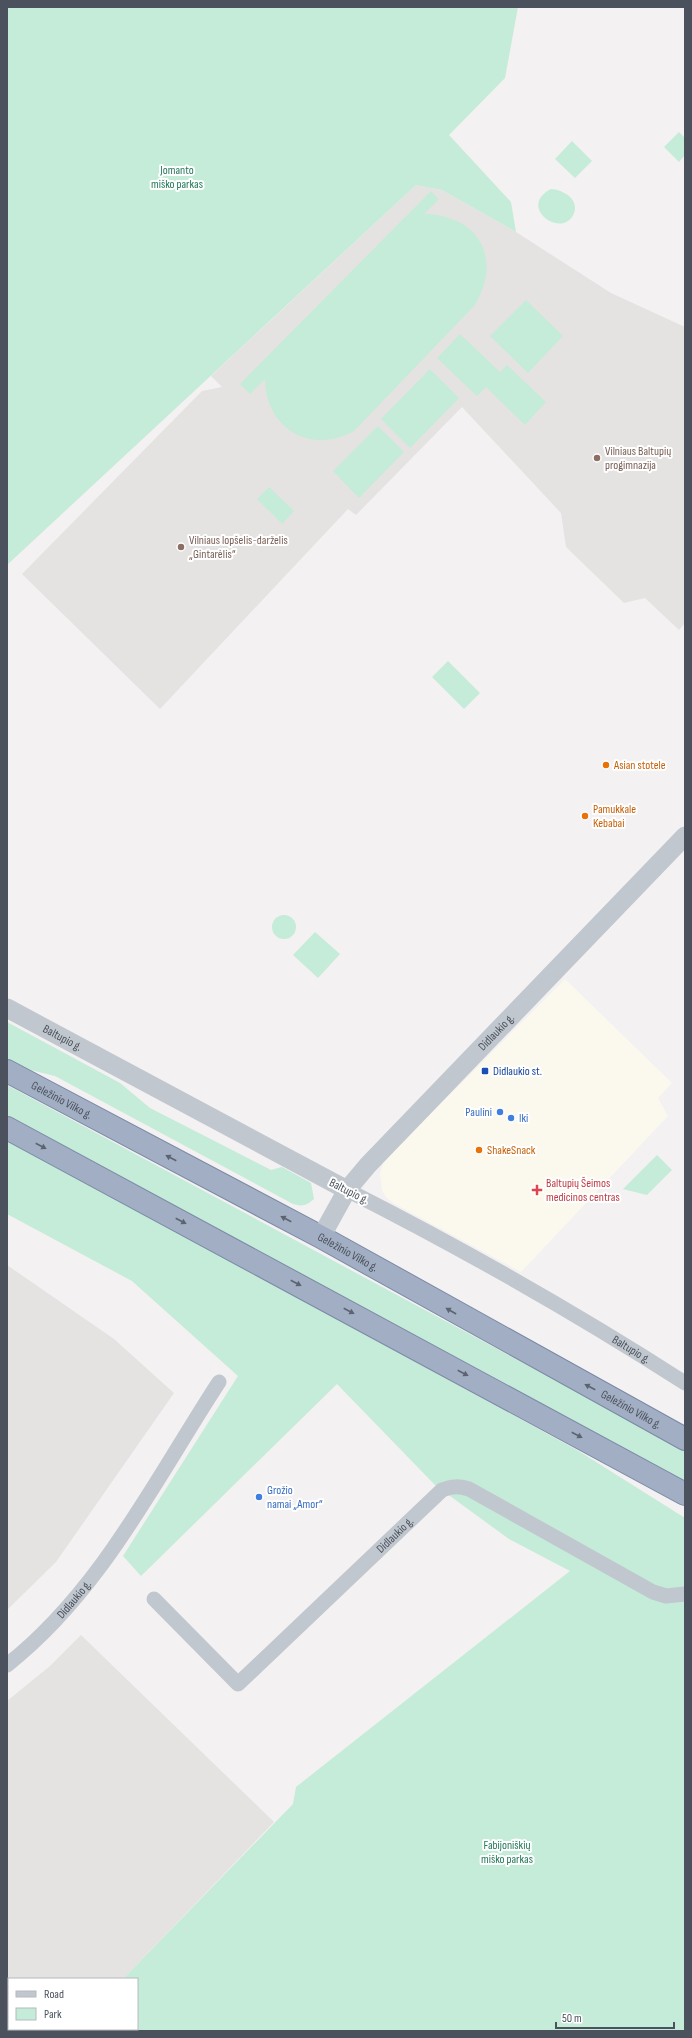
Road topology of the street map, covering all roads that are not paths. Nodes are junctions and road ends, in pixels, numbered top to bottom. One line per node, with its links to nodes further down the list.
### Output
1 (685, 836): 5 (street, Didlaukio g.)
2 (7, 1008): 5 (street, Baltupio g.)
3 (7, 1071): 6 (highway, Geležinio Vilko g., one-way to 3)
4 (7, 1128): 10 (highway, one-way to 10)
5 (347, 1190): 6 (street, Didlaukio g.); 8 (street, Baltupio g.)
6 (320, 1237): 9 (highway, Geležinio Vilko g., one-way to 6)
7 (219, 1382): 13 (street, Didlaukio g.)
8 (685, 1383)
9 (685, 1439)
10 (685, 1494)
11 (685, 1594): 12 (street, Didlaukio g.)
12 (154, 1599)
13 (7, 1665)

